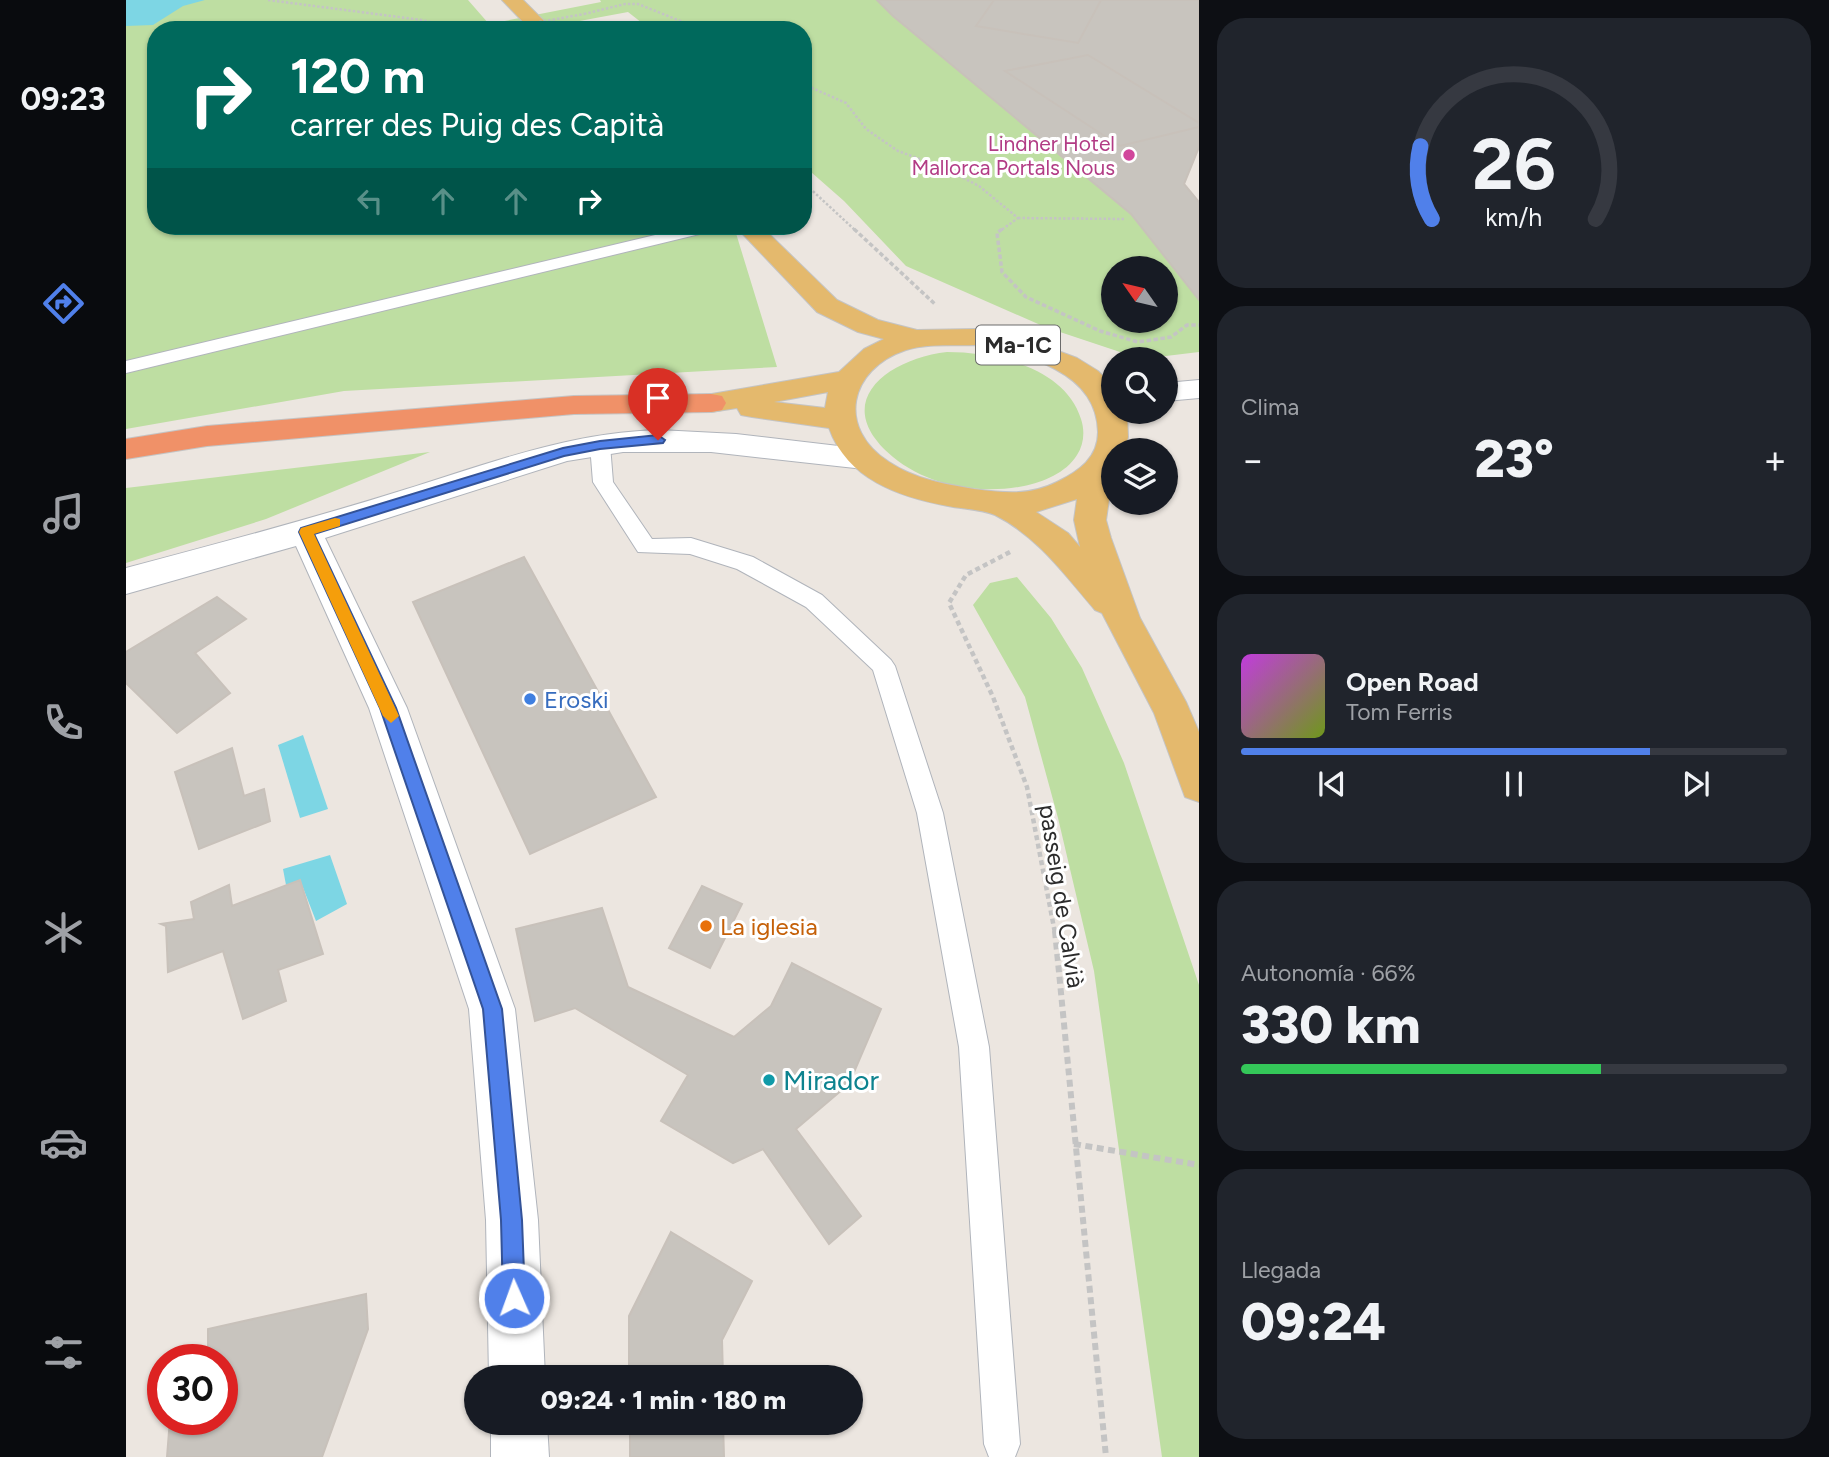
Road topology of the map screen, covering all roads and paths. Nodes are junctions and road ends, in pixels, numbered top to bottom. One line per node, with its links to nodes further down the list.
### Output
1 (268, 0): 4 (path)
2 (512, 0): 5 (main road)
3 (624, 2): 6 (path, bridge); 7 (path)
4 (426, 21)
5 (534, 21)
6 (545, 21)
7 (680, 21)
8 (812, 88): 10 (path)
9 (812, 189): 15 (path)
10 (1018, 218): 11 (path); 16 (path)
11 (1124, 219)
12 (675, 235): 19 (lane)
13 (756, 235): 14 (main road, Ma-1C)
14 (827, 306): 17 (main road, Ma-1C); 18 (main road)
15 (945, 314)
16 (1199, 325)
17 (916, 340): 18 (main road, Ma-1C); 20 (main road, Ma-1C)
18 (843, 360): 23 (main road); 24 (main road)
19 (126, 367)
20 (1101, 388)
21 (1199, 390): 22 (street)
22 (1178, 391)
23 (711, 403): 24 (main road); 27 (highway)
24 (839, 420): 28 (main road, Ma-1C)
25 (1115, 424): 29 (main road, Ma-1C)
26 (600, 445): 28 (street); 31 (street); 40 (lane)
27 (126, 449)
28 (864, 459): 30 (main road, Ma-1C)
29 (1097, 474): 30 (main road, Ma-1C); 34 (main road, Ma-1C)
30 (1004, 506): 32 (main road, Ma-1C)
31 (306, 532): 33 (street); 38 (street)
32 (1056, 541): 34 (main road, Ma-1C); 36 (path, passeig de Calvià)
33 (126, 581)
34 (1122, 618): 35 (main road, Ma-1C)
35 (1199, 785)
36 (1074, 1144): 37 (path); 42 (path, passeig de Calvià)
37 (1199, 1165)
38 (517, 1365)
39 (519, 1435): 41 (street)
40 (1002, 1444)
41 (520, 1457)
42 (1106, 1457)

